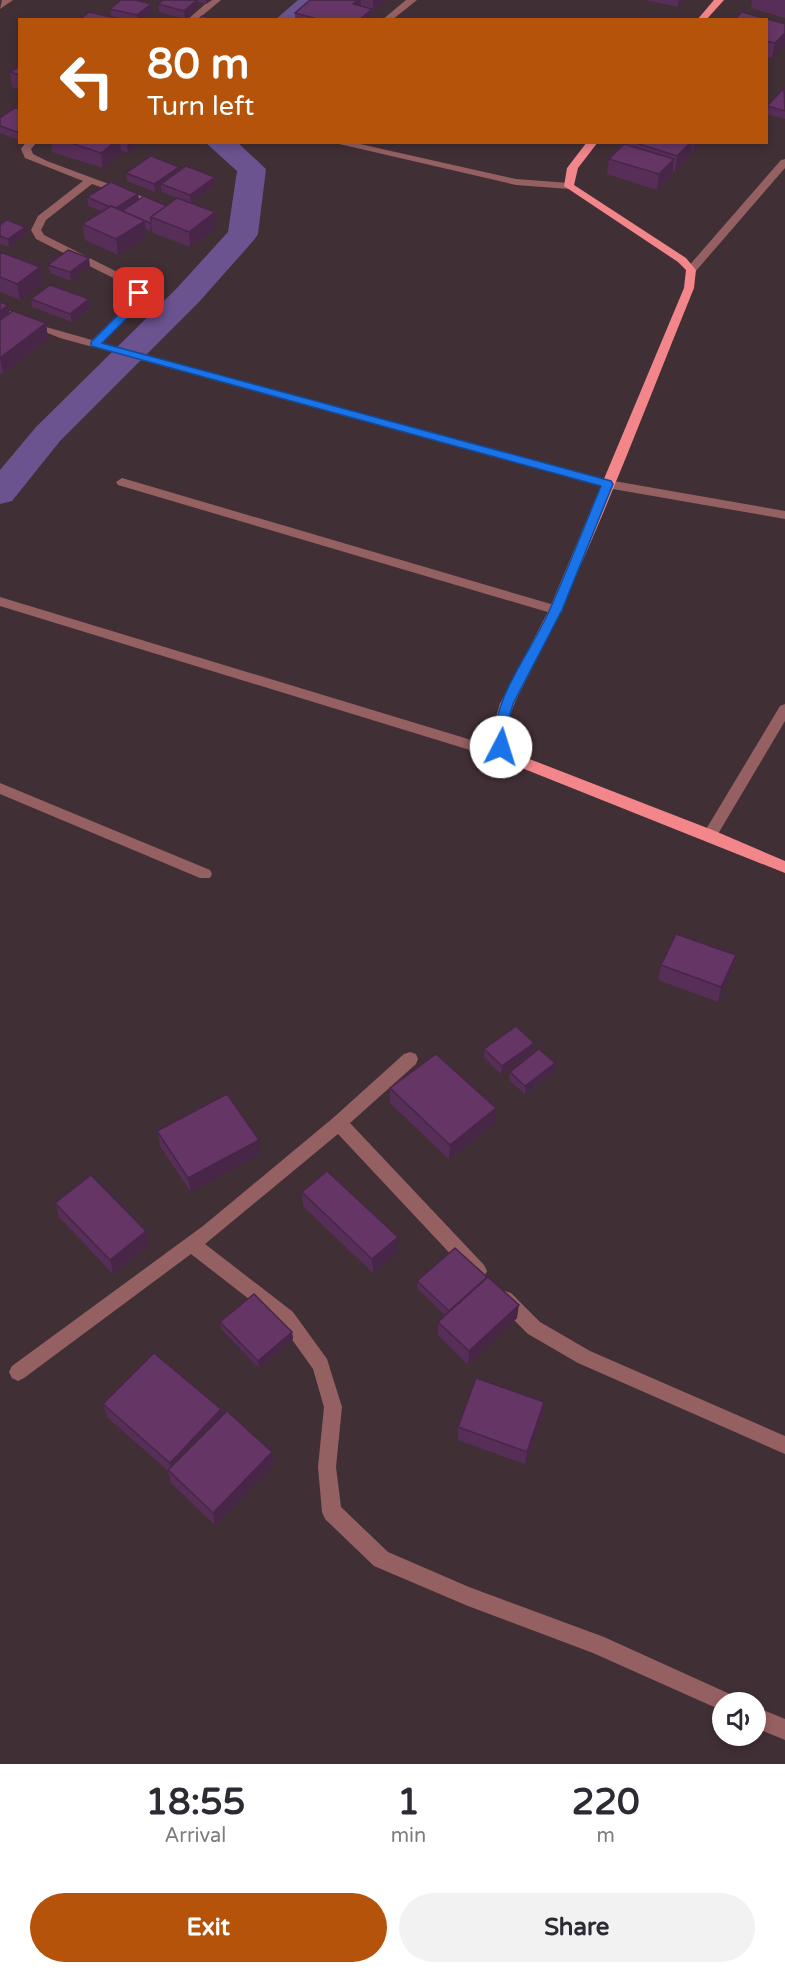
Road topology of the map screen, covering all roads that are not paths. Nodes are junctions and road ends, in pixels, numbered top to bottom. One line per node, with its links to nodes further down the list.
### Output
1 (8, 0): 5 (street)
2 (216, 0): 6 (street)
3 (412, 0): 7 (street)
4 (719, 0): 8 (main road)
5 (0, 6)
6 (194, 18)
7 (389, 18)
8 (703, 18)
9 (30, 144): 13 (street)
10 (345, 144): 14 (street)
11 (591, 144): 14 (main road)
12 (785, 162): 16 (street)
13 (91, 180): 15 (street); 18 (street)
14 (569, 186): 16 (main road)
15 (176, 210)
16 (691, 270): 20 (main road)
17 (0, 310): 18 (street)
18 (95, 344): 20 (street)
19 (122, 482): 23 (street)
20 (607, 484): 21 (street); 23 (main road)
21 (785, 515)
22 (0, 601): 25 (street)
23 (556, 610): 25 (main road)
24 (785, 709): 27 (street)
25 (509, 757): 27 (main road)
26 (0, 788): 29 (street)
27 (710, 835): 28 (main road)
28 (785, 867)
29 (205, 874)
30 (410, 1059): 31 (street)
31 (339, 1123): 32 (street); 34 (street)
32 (192, 1244): 33 (street); 35 (street)
33 (18, 1372)
34 (785, 1445)
35 (712, 1696)
36 (766, 1721): 37 (street)
37 (785, 1730)

